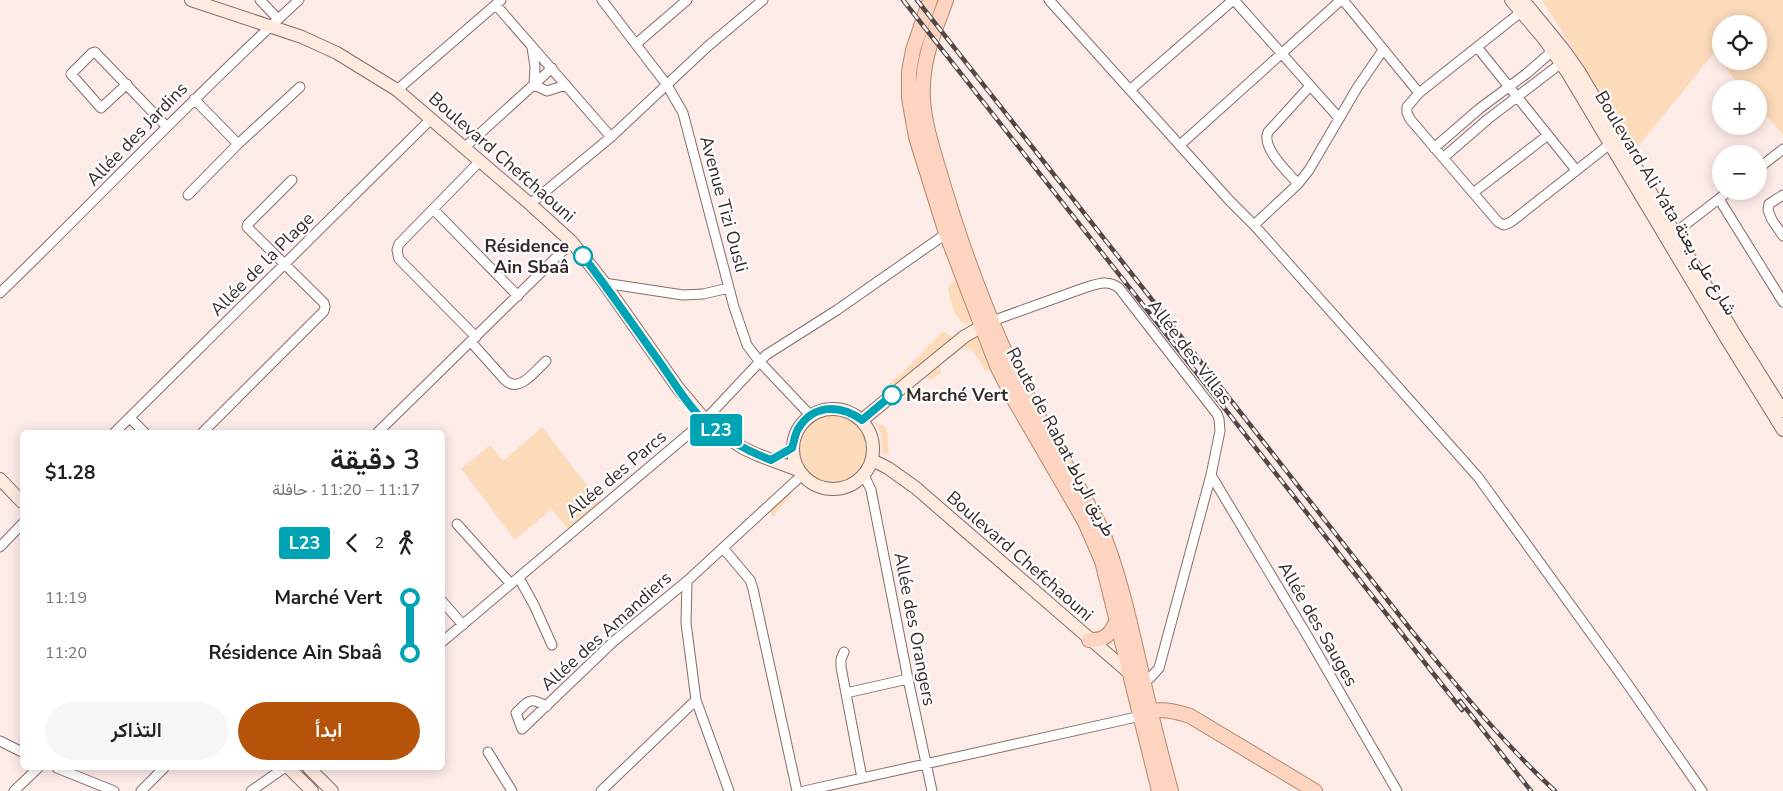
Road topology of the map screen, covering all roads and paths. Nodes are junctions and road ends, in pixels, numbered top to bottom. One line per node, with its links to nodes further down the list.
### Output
1 (191, 0): 15 (street, Boulevard Chefchaouni)
2 (260, 0): 15 (street)
3 (299, 0): 15 (street, Allée des Jardins)
4 (602, 0): 16 (street, Avenue Tizi Ousli)
5 (686, 0): 16 (street)
6 (763, 0): 27 (street)
7 (930, 0): 60 (main road, Route de Rabat طريق الرباط)
8 (946, 0): 60 (main road, Route de Rabat طريق الرباط)
9 (1049, 0): 32 (street)
10 (1234, 0): 21 (street); 32 (street)
11 (1342, 0): 20 (street); 21 (street)
12 (1511, 0): 14 (street, Boulevard Ali Yata شارع علي يعتة)
13 (498, 2): 17 (street); 31 (street)
14 (1522, 6): 18 (street); 19 (street, Boulevard Ali Yata شارع علي يعتة)
15 (274, 22): 31 (street, Boulevard Chefchaouni); 35 (street, Allée des Jardins)
16 (636, 44): 27 (street, Avenue Tizi Ousli)
17 (532, 46): 23 (street); 25 (street)
18 (1477, 47): 30 (street); 33 (street)
19 (1556, 47): 22 (street, Boulevard Ali Yata شارع علي يعتة); 30 (street)
20 (1383, 50): 33 (street); 36 (street)
21 (1281, 54): 29 (street); 43 (street)
22 (1565, 60): 34 (street); 42 (street, Boulevard Ali Yata شارع علي يعتة); 61 (street, Boulevard Ali Yata شارع علي يعتة)
23 (552, 68): 25 (street); 26 (street)
24 (127, 84): 24 (street); 38 (street)
25 (534, 85): 26 (street); 44 (street)
26 (566, 85): 40 (street)
27 (667, 85): 40 (street); 66 (street, Avenue Tizi Ousli)
28 (300, 86): 41 (street)
29 (1310, 86): 36 (street); 52 (street)
30 (1509, 86): 34 (street); 45 (street)
31 (397, 90): 37 (street, Boulevard Chefchaouni)
32 (1130, 90): 43 (street)
33 (1419, 94): 45 (street)
34 (1517, 97): 39 (street); 47 (street)
35 (194, 99): 38 (street, Allée des Jardins); 41 (street)
36 (1339, 118): 52 (street)
37 (431, 119): 44 (street, Boulevard Chefchaouni); 64 (street, Allée de la Plage)
38 (167, 126): 67 (street, Allée des Jardins)
39 (1548, 135): 50 (street); 53 (street)
40 (611, 137): 57 (street)
41 (238, 144): 55 (street)
42 (1610, 144): 50 (street); 61 (street, Boulevard Ali Yata شارع علي يعتة)
43 (1180, 145): 59 (street)
44 (464, 148): 48 (street, Boulevard Chefchaouni)
45 (1434, 148): 47 (street)
46 (1783, 149): 49 (street)
47 (1444, 158): 53 (street)
48 (479, 162): 57 (street, Boulevard Chefchaouni); 58 (street)
49 (1767, 162)
50 (1576, 170): 53 (street)
51 (292, 180): 64 (street)
52 (1298, 184): 59 (street)
53 (1473, 193)
54 (1783, 194): 62 (street)
55 (188, 195)
56 (1719, 200): 61 (street); 69 (street)
57 (530, 204): 63 (street, Boulevard Chefchaouni)
58 (434, 209): 68 (street); 72 (street)
59 (1254, 225): 141 (street)
60 (951, 230): 71 (main road, Route de Rabat طريق الرباط); 73 (street, Allée des Parcs)
61 (1671, 236): 70 (street, Boulevard Ali Yata شارع علي يعتة)
62 (1783, 236)
63 (572, 242): 65 (street, Boulevard Chefchaouni); 68 (street)
64 (285, 264): 77 (street, Allée de la Plage); 82 (street)
65 (604, 283): 66 (street); 79 (street, Boulevard Chefchaouni)
66 (729, 288): 73 (street, Avenue Tizi Ousli)
67 (0, 294)
68 (518, 296): 72 (street)
69 (1783, 302)
70 (1714, 307): 75 (street, Boulevard Ali Yata شارع علي يعتة); 84 (street, Boulevard Ali Yata شارع علي يعتة)
71 (987, 324): 78 (street, Allée des Villas); 90 (street, Allée des Villas); 101 (main road, Route de Rabat طريق الرباط); 107 (main road, Route de Rabat طريق الرباط)
72 (473, 339): 74 (street); 83 (street)
73 (759, 361): 76 (street, Avenue Tizi Ousli); 79 (street, Allée des Parcs)
74 (546, 362)
75 (1781, 403)
76 (810, 415): 78 (street); 85 (street)
77 (130, 418): 80 (street, Allée de la Plage); 81 (street)
78 (862, 420): 87 (street)
79 (704, 421): 86 (street, Boulevard Chefchaouni); 97 (street, Allée des Parcs)
80 (118, 430)
81 (142, 430)
82 (205, 430)
83 (380, 430)
84 (1783, 430)
85 (792, 448): 86 (street); 88 (street)
86 (771, 460): 88 (street, Boulevard Chefchaouni)
87 (872, 460): 89 (street); 104 (street, Boulevard Chefchaouni)
88 (800, 472): 89 (street); 96 (street, Allée des Amandiers)
89 (864, 475): 108 (street, Allée des Orangers)
90 (1211, 475): 107 (street, Allée des Villas); 140 (street, Allée des Sauges)
91 (0, 479): 92 (street)
92 (20, 500)
93 (457, 524): 99 (street)
94 (20, 526): 95 (street)
95 (0, 547)
96 (723, 548): 98 (street, Allée des Amandiers); 134 (street)
97 (519, 578): 99 (street, Allée des Parcs); 105 (street)
98 (687, 581): 110 (street, Allée des Amandiers); 111 (street, Allée des Amandiers)
99 (511, 584): 102 (street, Allée des Parcs)
100 (445, 604): 102 (street)
101 (1117, 620): 104 (main road); 107 (main road, Route de Rabat طريق الرباط)
102 (463, 625): 103 (street, Allée des Parcs)
103 (445, 640)
104 (1089, 640): 107 (street, Boulevard Chefchaouni)
105 (552, 645)
106 (844, 652): 109 (street)
107 (1137, 678): 112 (main road, Route de Rabat طريق الرباط)
108 (908, 679): 109 (street); 116 (street, Allée des Orangers)
109 (846, 693): 123 (street)
110 (696, 700): 132 (street); 133 (street, Allée des Amandiers)
111 (547, 706)
112 (1145, 713): 116 (street); 137 (main road, Route de Rabat طريق الرباط); 138 (main road, Route de Rabat طريق الرباط); 139 (main road)
113 (0, 741): 114 (street)
114 (20, 751)
115 (488, 752): 131 (street)
116 (927, 764): 123 (street); 136 (street, Allée des Orangers)
117 (36, 770): 125 (street)
118 (62, 770): 126 (street)
119 (162, 770): 127 (street)
120 (281, 770): 128 (street)
121 (292, 770): 129 (street)
122 (311, 770): 130 (street)
123 (862, 778): 124 (street)
124 (830, 788): 135 (street)
125 (14, 791)
126 (114, 791)
127 (141, 791)
128 (251, 791)
129 (312, 791)
130 (332, 791)
131 (512, 791)
132 (601, 791)
133 (728, 791)
134 (797, 791)
135 (804, 791)
136 (932, 791)
137 (1159, 791)
138 (1171, 791)
139 (1315, 791)
140 (1397, 791)
141 (1702, 791)

